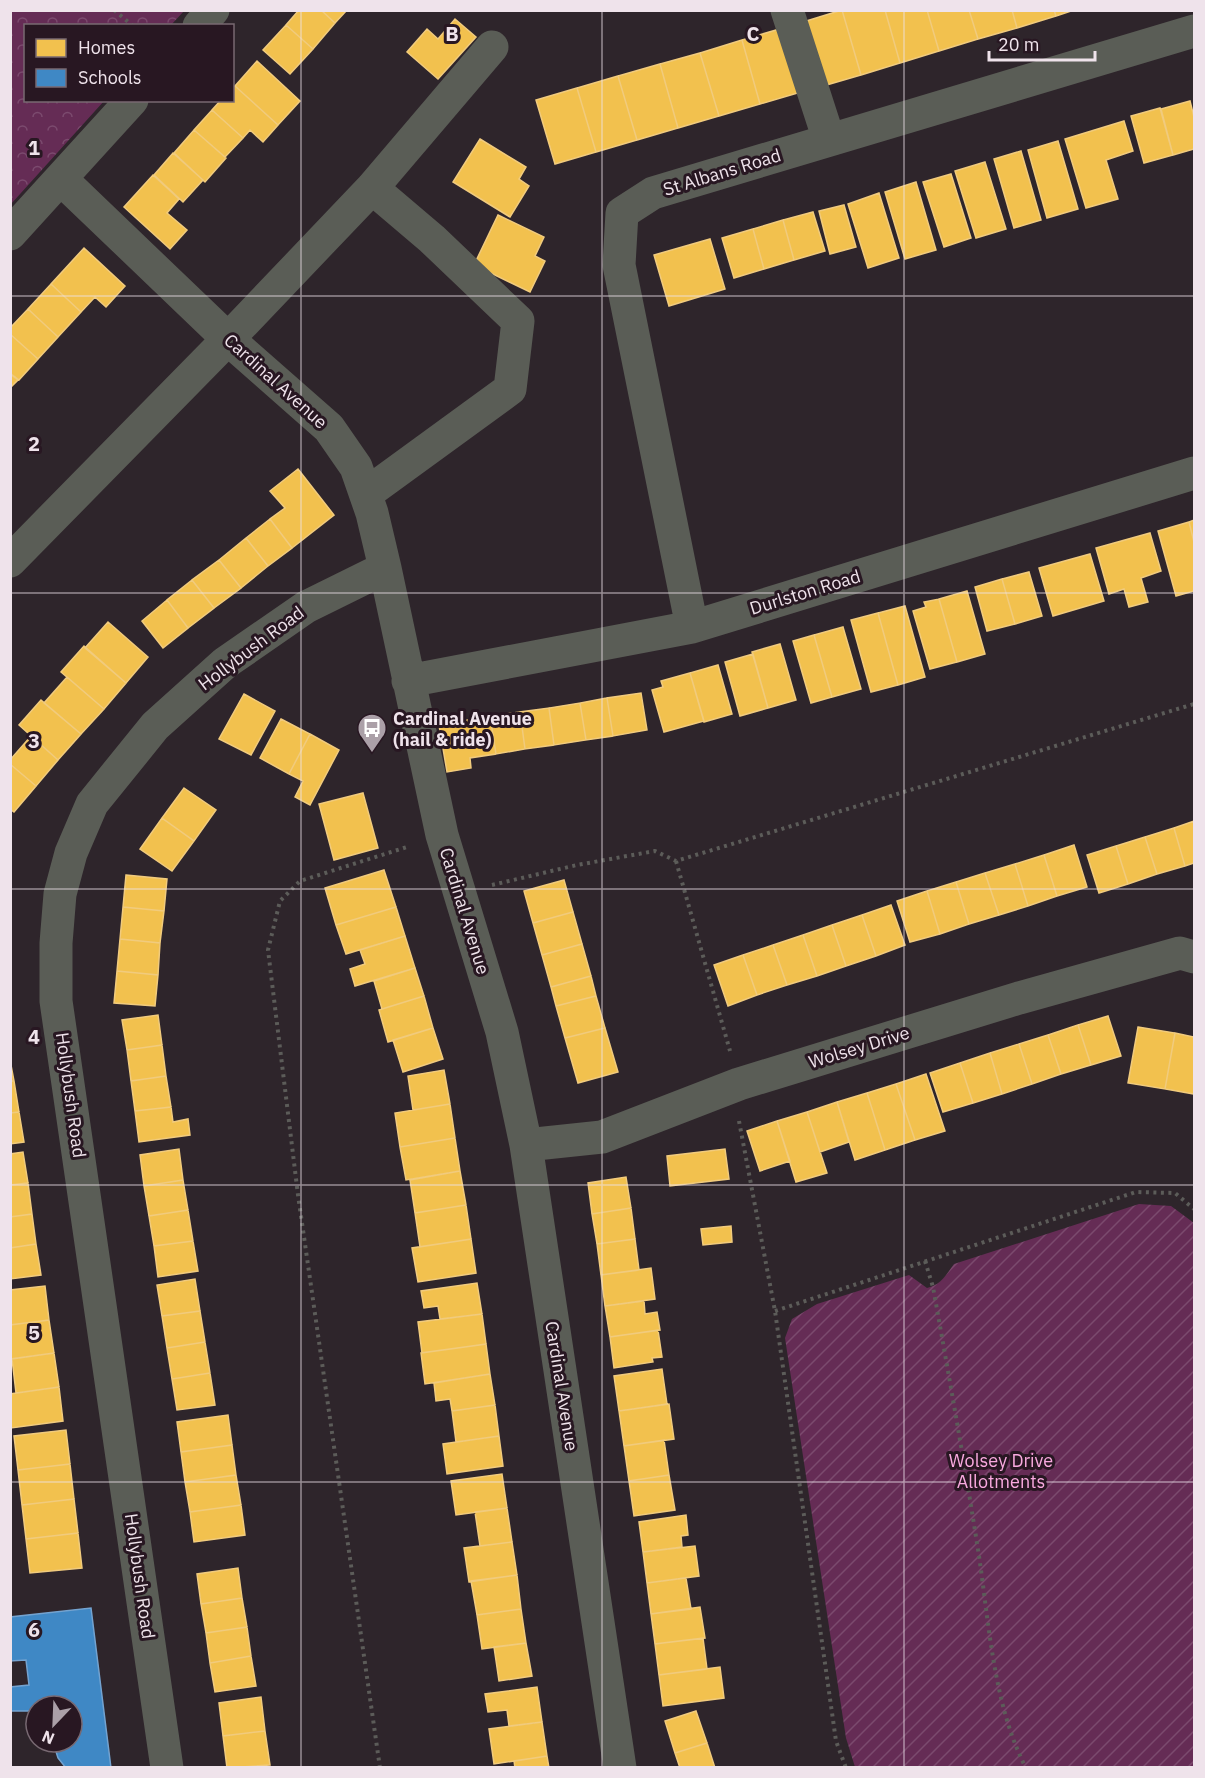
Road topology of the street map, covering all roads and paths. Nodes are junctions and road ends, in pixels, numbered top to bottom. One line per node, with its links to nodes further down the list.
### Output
1 (114, 10): 4 (path)
2 (213, 10): 5 (street)
3 (787, 10): 9 (street)
4 (131, 24)
5 (201, 24)
6 (1191, 24): 9 (street, St Albans Road)
7 (492, 47): 11 (street)
8 (130, 102): 10 (street)
9 (829, 140): 18 (street, St Albans Road)
10 (61, 179): 12 (street); 13 (street, Cardinal Avenue)
11 (372, 188): 13 (street); 15 (street)
12 (10, 234)
13 (228, 339): 15 (street, Cardinal Avenue); 16 (street)
14 (1194, 473): 18 (street, Durlston Road)
15 (366, 494): 17 (street, Cardinal Avenue)
16 (10, 561)
17 (385, 568): 19 (street, Cardinal Avenue); 30 (street, Hollybush Road)
18 (692, 627): 19 (street, Durlston Road)
19 (408, 681): 21 (street, Cardinal Avenue)
20 (1194, 704): 22 (path)
21 (442, 835): 23 (street, Cardinal Avenue); 31 (path)
22 (676, 861): 23 (path); 25 (path)
23 (458, 892): 26 (street, Cardinal Avenue)
24 (1194, 957): 25 (street, Wolsey Drive)
25 (735, 1085): 26 (street, Wolsey Drive); 29 (path)
26 (526, 1145): 32 (street, Cardinal Avenue)
27 (1194, 1209): 28 (path)
28 (925, 1261): 29 (path); 34 (path)
29 (775, 1311): 33 (path)
30 (167, 1767)
31 (380, 1767)
32 (620, 1767)
33 (846, 1767)
34 (1026, 1767)

